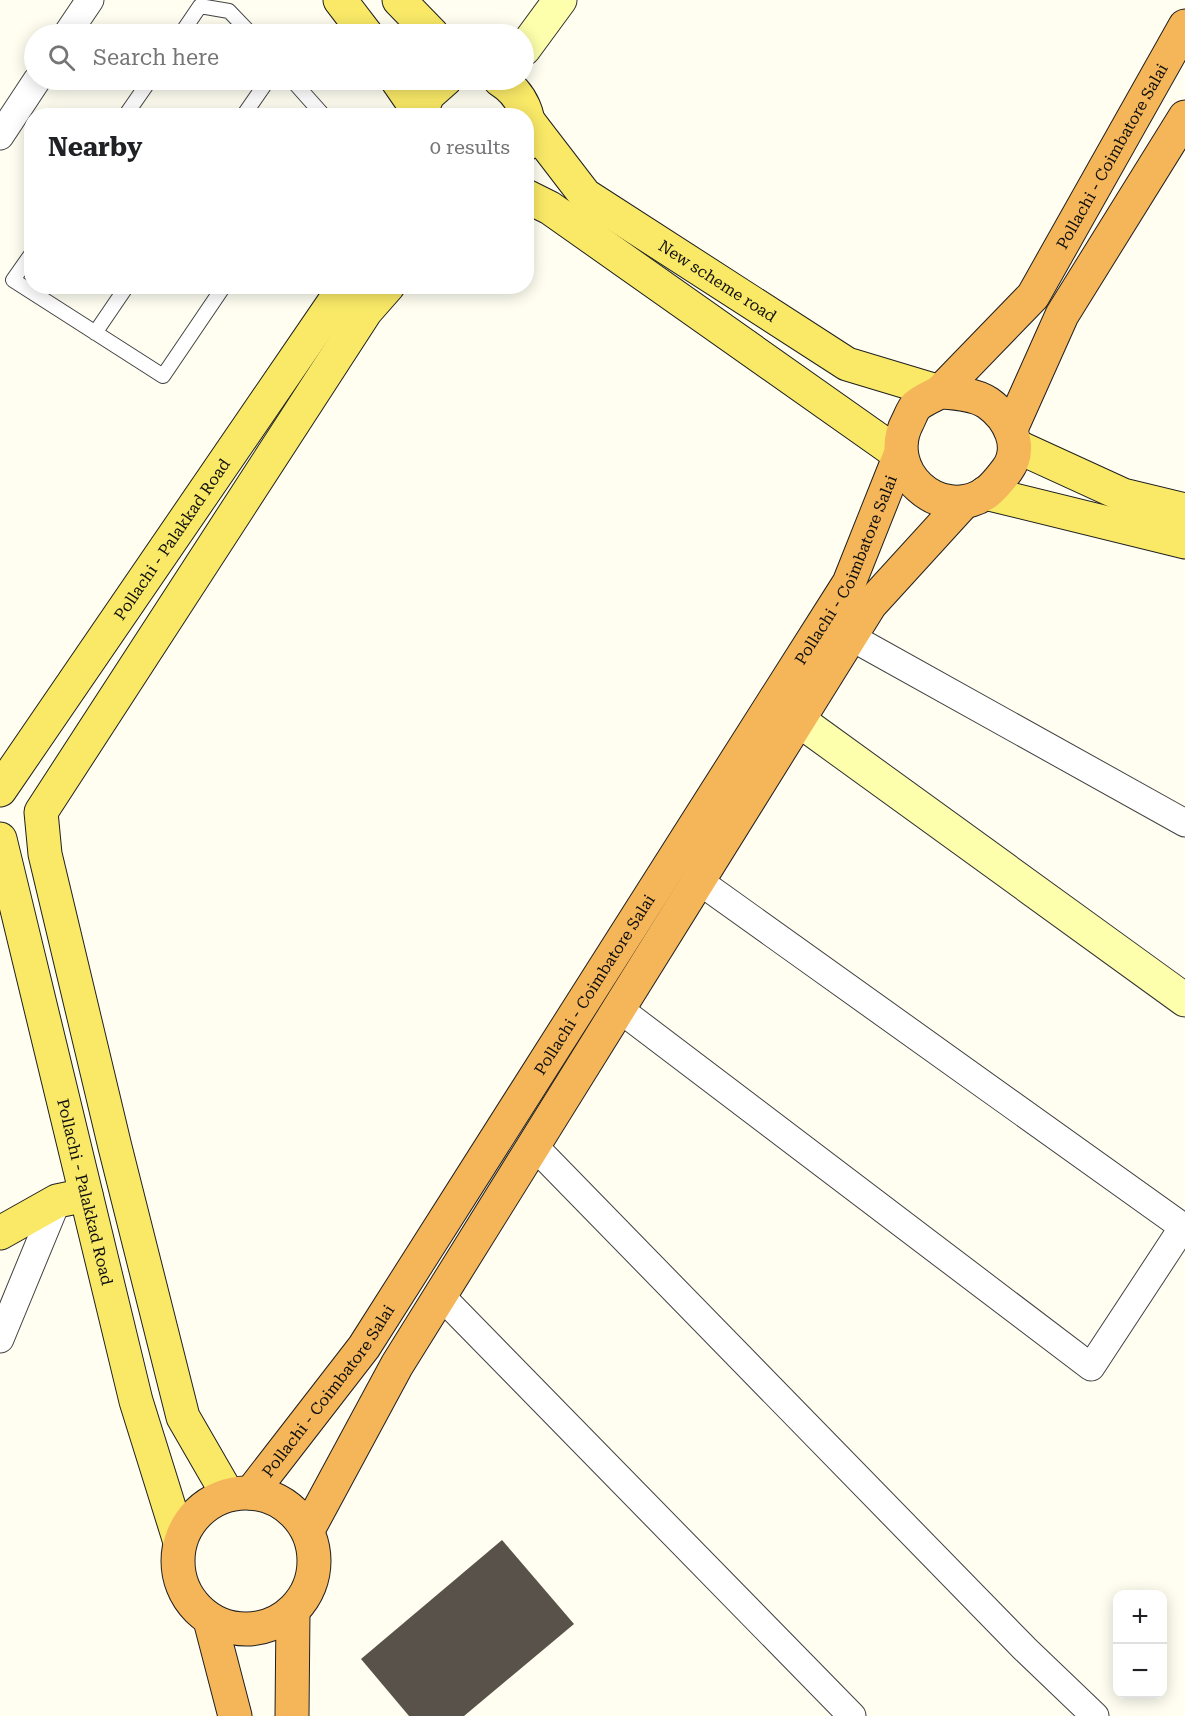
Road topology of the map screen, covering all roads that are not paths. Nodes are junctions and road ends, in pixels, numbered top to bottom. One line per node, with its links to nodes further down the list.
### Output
1 (90, 0): 6 (street)
2 (340, 0): 9 (main road)
3 (399, 0): 10 (main road)
4 (560, 0): 12 (street)
5 (233, 5): 7 (lane); 8 (lane)
6 (74, 24)
7 (188, 24)
8 (245, 24)
9 (358, 24)
10 (422, 24)
11 (1185, 26): 38 (highway, Pollachi - Coimbatore Salai)
12 (534, 35)
13 (30, 90): 27 (street)
14 (143, 90): 20 (lane)
15 (261, 90): 21 (lane)
16 (301, 90): 22 (lane)
17 (403, 90): 23 (main road)
18 (434, 90): 24 (main road)
19 (514, 90): 25 (main road)
20 (131, 108)
21 (249, 108)
22 (317, 108)
23 (415, 108)
24 (422, 108)
25 (525, 108)
26 (1185, 117): 39 (highway, Pollachi - Coimbatore Salai)
27 (0, 135)
28 (534, 140): 38 (main road, New scheme road)
29 (534, 200): 40 (main road, New scheme road)
30 (24, 264): 31 (lane)
31 (24, 287)
32 (35, 294): 37 (lane)
33 (122, 294): 37 (lane)
34 (219, 294): 37 (lane)
35 (336, 294): 46 (main road, Pollachi - Palakkad Road)
36 (381, 294): 47 (main road)
37 (95, 333)
38 (940, 392): 39 (highway); 40 (highway, Pollachi - Coimbatore Salai)
39 (1014, 437): 41 (highway, Pollachi - Coimbatore Salai); 42 (main road)
40 (900, 455): 41 (highway, Pollachi - Coimbatore Salai); 59 (highway, Pollachi - Coimbatore Salai)
41 (975, 497): 43 (main road); 44 (highway, Pollachi - Coimbatore Salai)
42 (1185, 510)
43 (1185, 542)
44 (851, 637): 45 (highway, Pollachi - Coimbatore Salai); 48 (street)
45 (800, 721): 50 (highway, Pollachi - Coimbatore Salai); 51 (street)
46 (1, 786): 47 (main road)
47 (41, 812): 59 (main road)
48 (1185, 823)
49 (0, 839): 54 (main road, Pollachi - Palakkad Road)
50 (699, 881): 52 (highway, Pollachi - Coimbatore Salai); 55 (street)
51 (1185, 1000)
52 (618, 1008): 53 (highway, Pollachi - Coimbatore Salai); 55 (street)
53 (534, 1146): 57 (highway, Pollachi - Coimbatore Salai); 67 (street)
54 (72, 1198): 56 (main road); 58 (street); 61 (main road, Pollachi - Palakkad Road)
55 (1184, 1228)
56 (0, 1233)
57 (440, 1295): 60 (highway, Pollachi - Coimbatore Salai); 66 (street)
58 (0, 1339)
59 (240, 1494): 60 (highway, Pollachi - Coimbatore Salai); 61 (highway, Pollachi - Coimbatore Salai)
60 (308, 1530): 62 (highway, Pollachi - Coimbatore Salai)
61 (180, 1542): 63 (highway, Pollachi - Coimbatore Salai)
62 (293, 1612): 63 (highway, Pollachi - Coimbatore Salai); 65 (highway)
63 (210, 1620): 64 (highway)
64 (235, 1716)
65 (292, 1716)
66 (852, 1716)
67 (1095, 1716)

